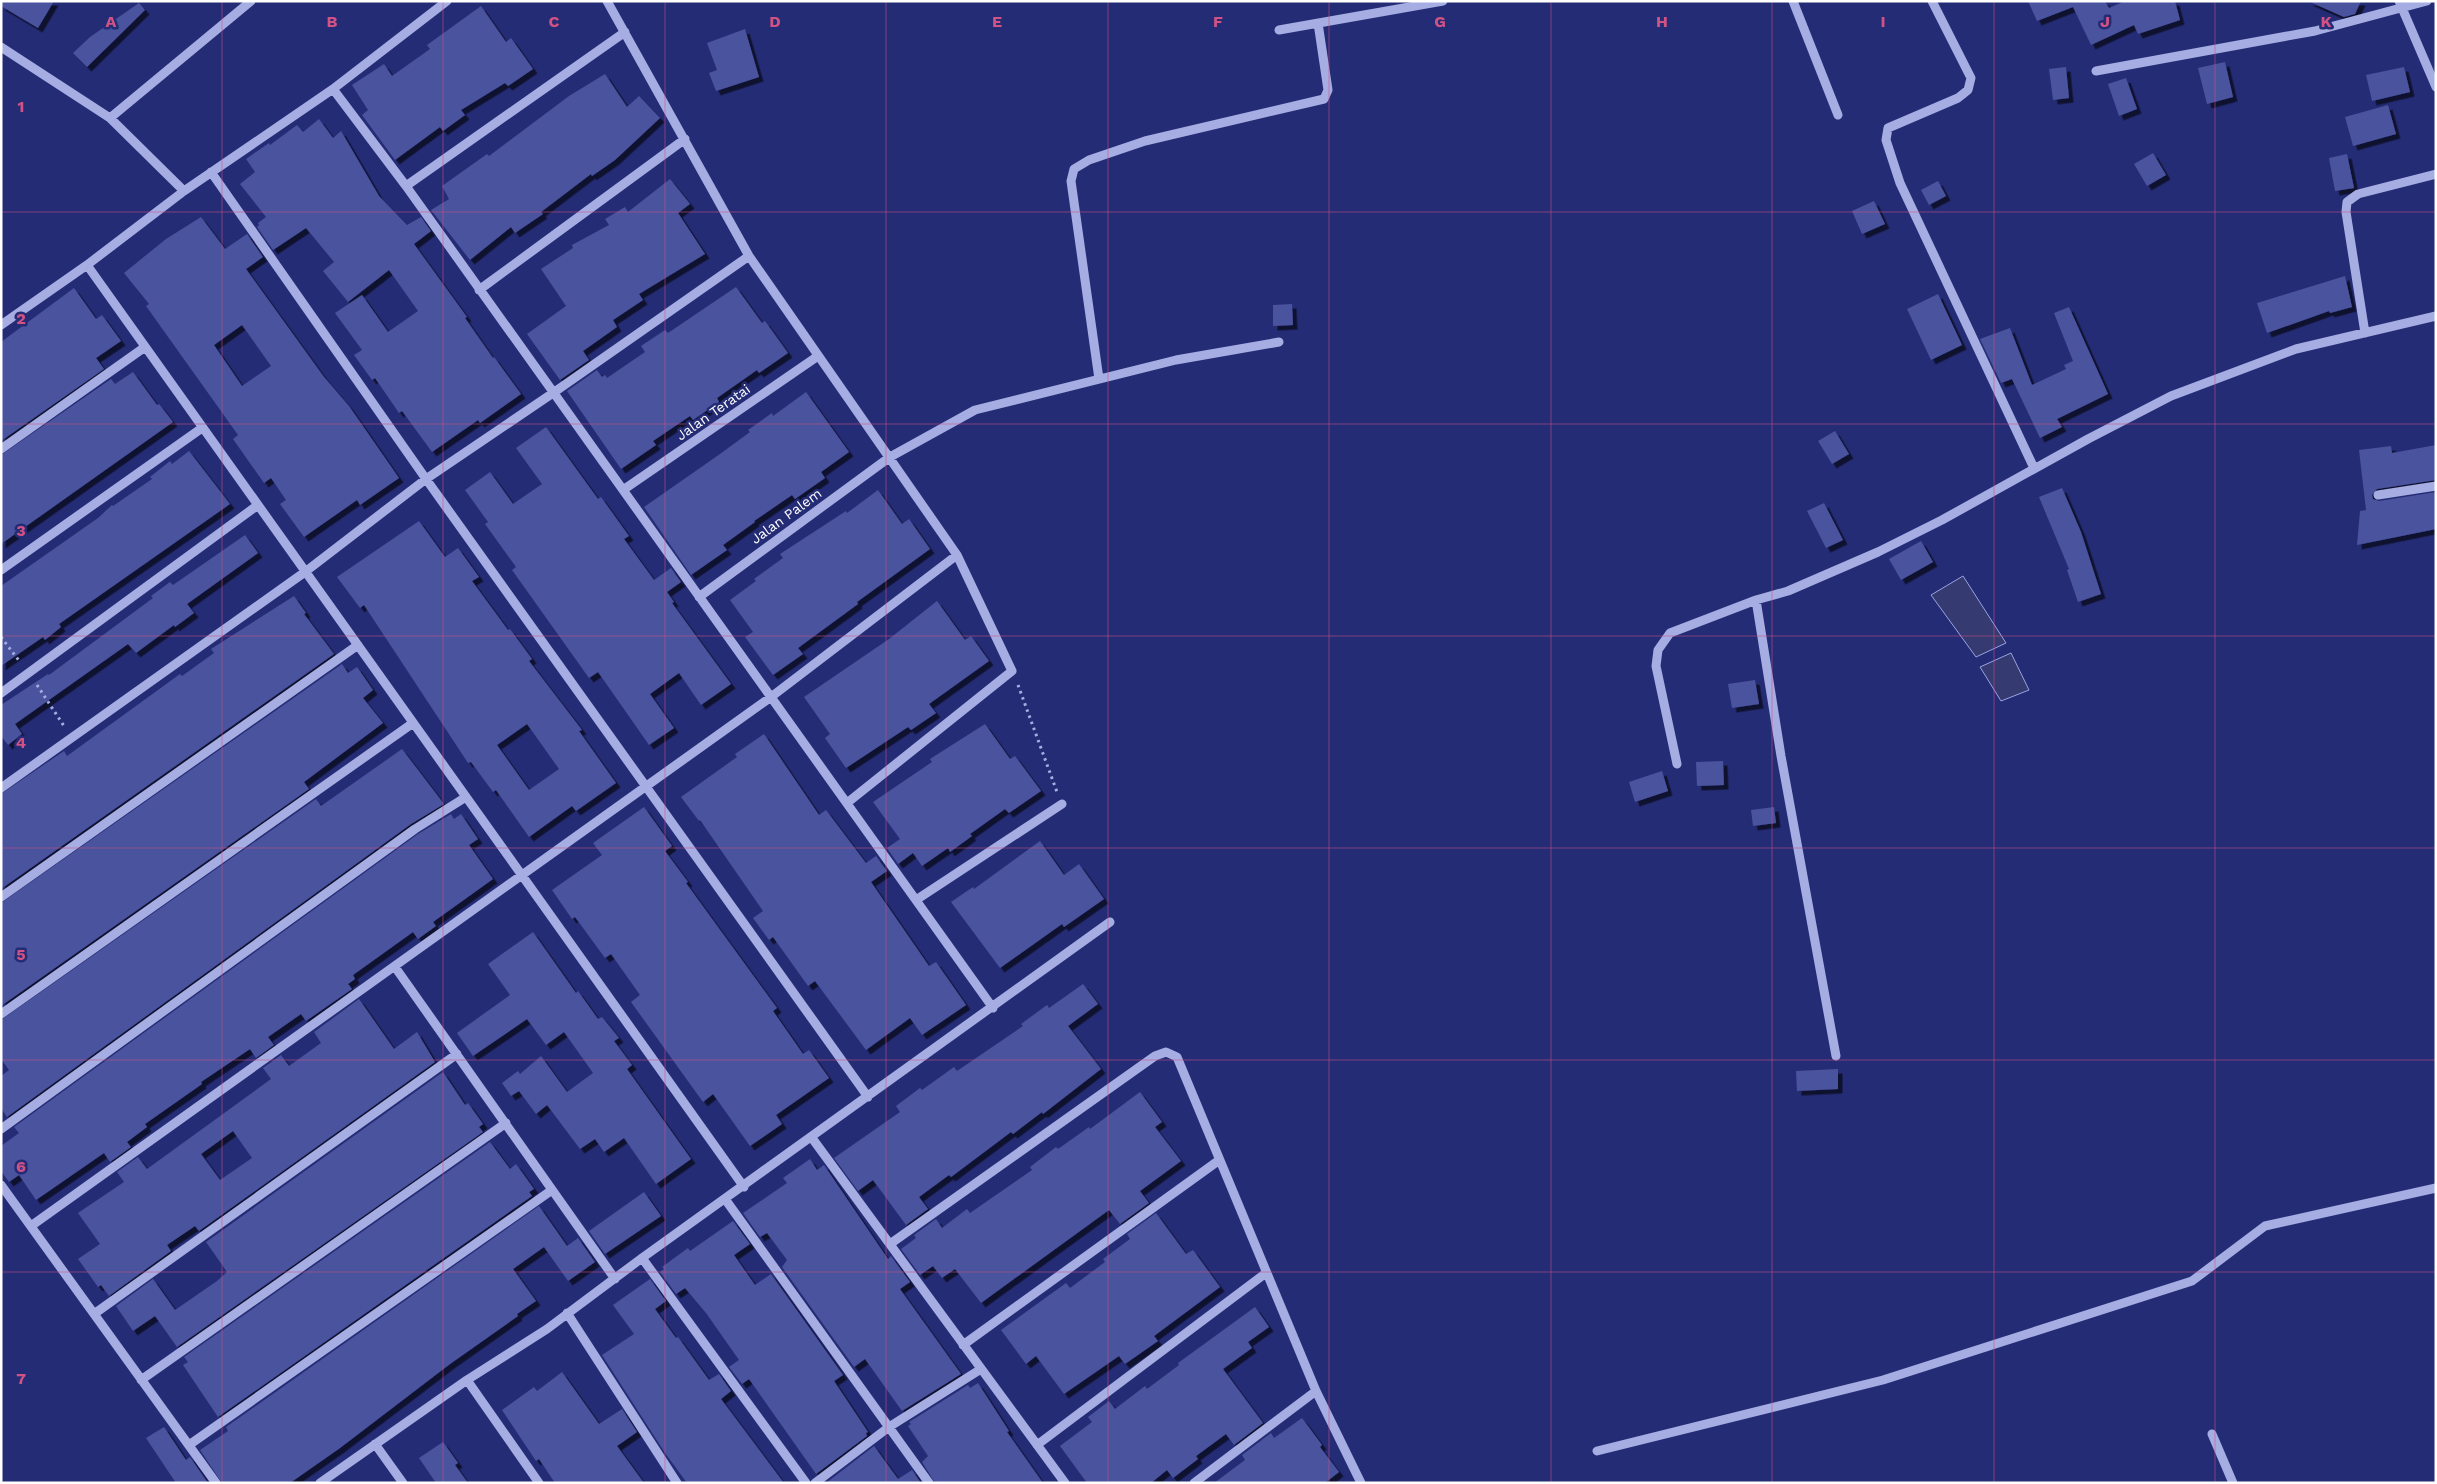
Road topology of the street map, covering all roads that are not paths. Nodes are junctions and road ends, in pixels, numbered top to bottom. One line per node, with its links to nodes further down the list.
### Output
1 (251, 1): 18 (street)
2 (447, 1): 16 (street)
3 (607, 1): 12 (street)
4 (1443, 1): 9 (street)
5 (1793, 1): 17 (street)
6 (1932, 1): 38 (street)
7 (2427, 1): 8 (street)
8 (2401, 4): 14 (street); 15 (street)
9 (1387, 6): 10 (street)
10 (1318, 23): 11 (street); 33 (street)
11 (1279, 30)
12 (625, 32): 19 (street); 22 (street)
13 (1, 47): 18 (street)
14 (2096, 70)
15 (2436, 87)
16 (333, 89): 20 (street); 22 (street)
17 (1838, 115)
18 (110, 118): 23 (street)
19 (685, 140): 24 (street); 26 (street)
20 (211, 172): 23 (street); 39 (street)
21 (2436, 174): 29 (street)
22 (406, 186): 26 (street)
23 (184, 191): 25 (street)
24 (749, 256): 32 (street); 34 (street)
25 (87, 265): 28 (street); 31 (street)
26 (480, 290): 34 (street)
27 (2436, 316): 29 (street)
28 (1, 326)
29 (2365, 333): 38 (street)
30 (1279, 342): 33 (street, Jalan Palem)
31 (145, 348): 35 (street); 36 (street)
32 (818, 356): 37 (street); 41 (street, Jalan Teratai)
33 (1099, 379): 37 (street, Jalan Palem)
34 (554, 393): 39 (street); 41 (street)
35 (202, 428): 43 (street); 45 (street)
36 (1, 449)
37 (890, 457): 44 (street); 47 (street, Jalan Palem)
38 (2034, 468): 48 (street)
39 (426, 479): 46 (street); 54 (street)
40 (2436, 486): 42 (street)
41 (623, 490): 47 (street)
42 (2378, 495)
43 (258, 505): 46 (street); 50 (street)
44 (957, 556): 51 (street); 57 (street)
45 (1, 570)
46 (305, 572): 49 (street); 55 (street)
47 (699, 597): 51 (street)
48 (1756, 600): 53 (street); 67 (street)
49 (358, 645): 52 (street); 60 (street)
50 (1, 693)
51 (771, 697): 54 (street); 57 (street)
52 (413, 723): 56 (street); 65 (street)
53 (1677, 764)
54 (645, 786): 59 (street); 68 (street)
55 (1, 788)
56 (466, 797): 59 (street); 70 (street)
57 (847, 803): 61 (street)
58 (1062, 804): 61 (street)
59 (522, 876): 63 (street); 74 (street)
60 (1, 896)
61 (916, 900): 64 (street)
62 (1110, 922): 64 (street)
63 (395, 967): 66 (street); 78 (street)
64 (993, 1008): 68 (street)
65 (1, 1014)
66 (457, 1054): 69 (street); 84 (street)
67 (1836, 1056)
68 (868, 1097): 71 (street)
69 (506, 1123): 76 (street); 87 (street)
70 (1, 1129)
71 (812, 1138): 74 (street); 79 (street)
72 (1218, 1161): 79 (street); 81 (street); 85 (street)
73 (1, 1185): 78 (street)
74 (744, 1187): 77 (street)
75 (2436, 1188): 95 (street)
76 (552, 1190): 82 (street); 93 (street)
77 (725, 1199): 80 (street); 90 (street)
78 (31, 1226): 84 (street)
79 (890, 1244): 85 (street)
80 (642, 1258): 82 (street); 101 (street)
81 (1266, 1273): 89 (street); 94 (street)
82 (615, 1279): 83 (street)
83 (567, 1313): 88 (street); 100 (street)
84 (94, 1314): 87 (street)
85 (964, 1345): 86 (street)
86 (981, 1369): 90 (street); 94 (street)
87 (141, 1380): 93 (street)
88 (467, 1380): 92 (street); 99 (street)
89 (1316, 1391): 105 (street); 106 (street)
90 (889, 1427): 102 (street); 103 (street)
91 (2212, 1434): 107 (street)
92 (375, 1444): 97 (street); 98 (street)
93 (188, 1445): 96 (street)
94 (1037, 1445): 104 (street)
95 (1596, 1451)
96 (216, 1483)
97 (320, 1483)
98 (403, 1483)
99 (539, 1483)
100 (677, 1483)
101 (806, 1483)
102 (815, 1483)
103 (929, 1483)
104 (1064, 1483)
105 (1194, 1483)
106 (1361, 1483)
107 (2233, 1483)

